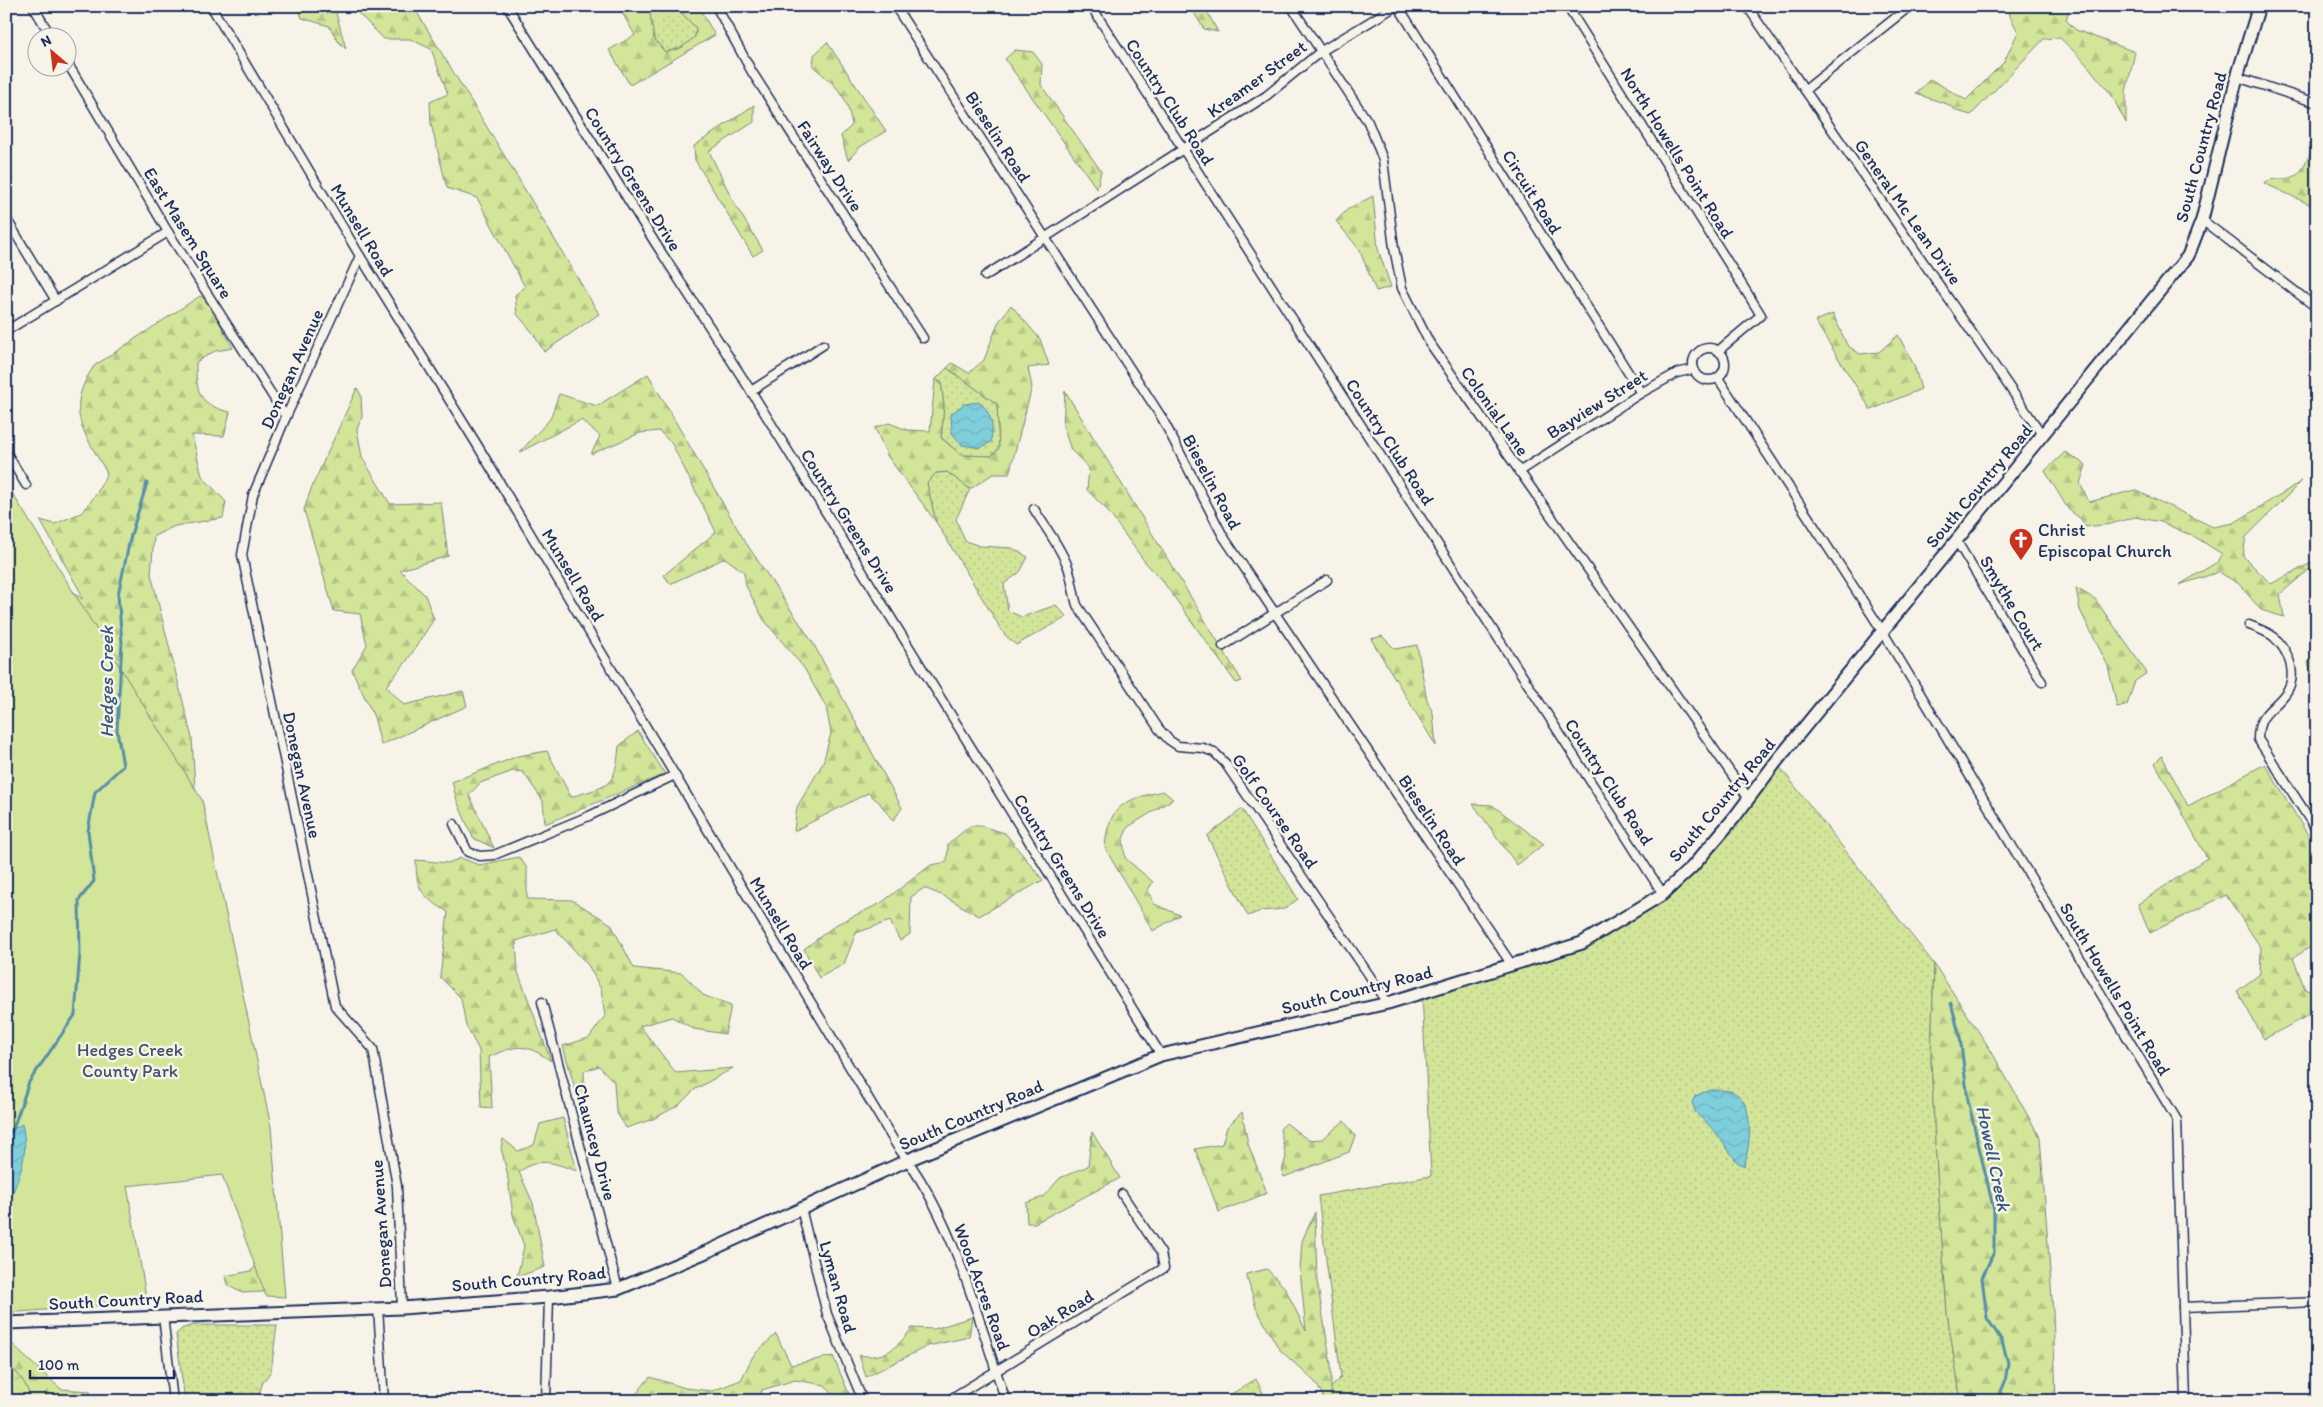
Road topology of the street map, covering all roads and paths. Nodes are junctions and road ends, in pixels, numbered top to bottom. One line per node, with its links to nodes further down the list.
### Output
1 (33, 6): 13 (street)
2 (211, 6): 24 (street, Munsell Road)
3 (507, 6): 34 (street, Country Greens Drive)
4 (716, 6): 29 (street, Fairway Drive)
5 (895, 6): 23 (street, Bieselin Road)
6 (1091, 6): 19 (street, Country Club Road)
7 (1291, 6): 14 (street, Colonial Lane)
8 (1397, 6): 14 (street, Kreamer Street); 35 (street, Circuit Road)
9 (1567, 6): 31 (street, North Howells Point Road)
10 (1747, 6): 17 (street, General Mc Lean Drive)
11 (1910, 6): 17 (street)
12 (2259, 6): 15 (main road, South Country Road)
13 (46, 28)
14 (1320, 52): 19 (street, Kreamer Street); 39 (street, Colonial Lane)
15 (2237, 77): 18 (street); 21 (main road, South Country Road)
16 (76, 78): 22 (street, East Masem Square)
17 (1805, 90): 37 (street, General Mc Lean Drive)
18 (2317, 104)
19 (1182, 150): 23 (street, Kreamer Street); 53 (street, Country Club Road)
20 (6, 218): 26 (street)
21 (2202, 220): 27 (street); 37 (main road, South Country Road)
22 (168, 232): 26 (street); 36 (street, East Masem Square)
23 (1046, 238): 25 (street, Kreamer Street); 44 (street, Bieselin Road)
24 (360, 256): 36 (street, Donegan Avenue); 49 (street, Munsell Road)
25 (985, 276)
26 (56, 300): 28 (street)
27 (2317, 308)
28 (6, 331)
29 (923, 338)
30 (823, 346): 34 (street)
31 (1718, 351): 32 (street); 33 (street)
32 (1694, 370): 33 (street); 35 (street, Bayview Street)
33 (1718, 378): 46 (street)
34 (750, 391): 57 (street, Country Greens Drive)
35 (1641, 393): 39 (street, Bayview Street)
36 (286, 417): 66 (street, Donegan Avenue)
37 (2043, 436): 42 (main road, South Country Road)
38 (6, 452): 40 (street)
39 (1519, 472): 50 (street, Colonial Lane)
40 (26, 485)
41 (1034, 509): 56 (street, Golf Course Road)
42 (1956, 540): 46 (main road, South Country Road); 48 (street, Smythe Court)
43 (1326, 580): 44 (street)
44 (1274, 613): 47 (street); 54 (street, Bieselin Road)
45 (2250, 625): 52 (street)
46 (1883, 632): 50 (main road, South Country Road); 64 (street, South Howells Point Road)
47 (1223, 646)
48 (2042, 682)
49 (676, 776): 51 (street); 58 (street, Munsell Road)
50 (1748, 799): 53 (main road, South Country Road)
51 (454, 824)
52 (2317, 831)
53 (1663, 894): 54 (main road, South Country Road)
54 (1512, 965): 56 (main road, South Country Road)
55 (542, 1002): 61 (street, Chauncey Drive)
56 (1388, 1002): 57 (main road, South Country Road)
57 (1161, 1054): 58 (main road, South Country Road)
58 (908, 1160): 60 (main road, South Country Road); 69 (street, Wood Acres Road)
59 (1122, 1194): 69 (street, Oak Road)
60 (801, 1208): 61 (main road, South Country Road); 73 (street, Lyman Road)
61 (618, 1288): 62 (main road, South Country Road)
62 (549, 1297): 66 (main road, South Country Road); 72 (street)
63 (2317, 1302): 64 (street)
64 (2183, 1307): 76 (street, South Howells Point Road)
65 (378, 1308): 66 (main road, South Country Road); 67 (main road, South Country Road); 71 (street)
66 (402, 1308)
67 (163, 1316): 68 (main road, South Country Road); 70 (street)
68 (6, 1323)
69 (996, 1371): 74 (street, Oak Road); 75 (street, Wood Acres Road)
70 (173, 1401)
71 (384, 1401)
72 (546, 1401)
73 (863, 1401)
74 (947, 1401)
75 (1006, 1401)
76 (2186, 1401)

